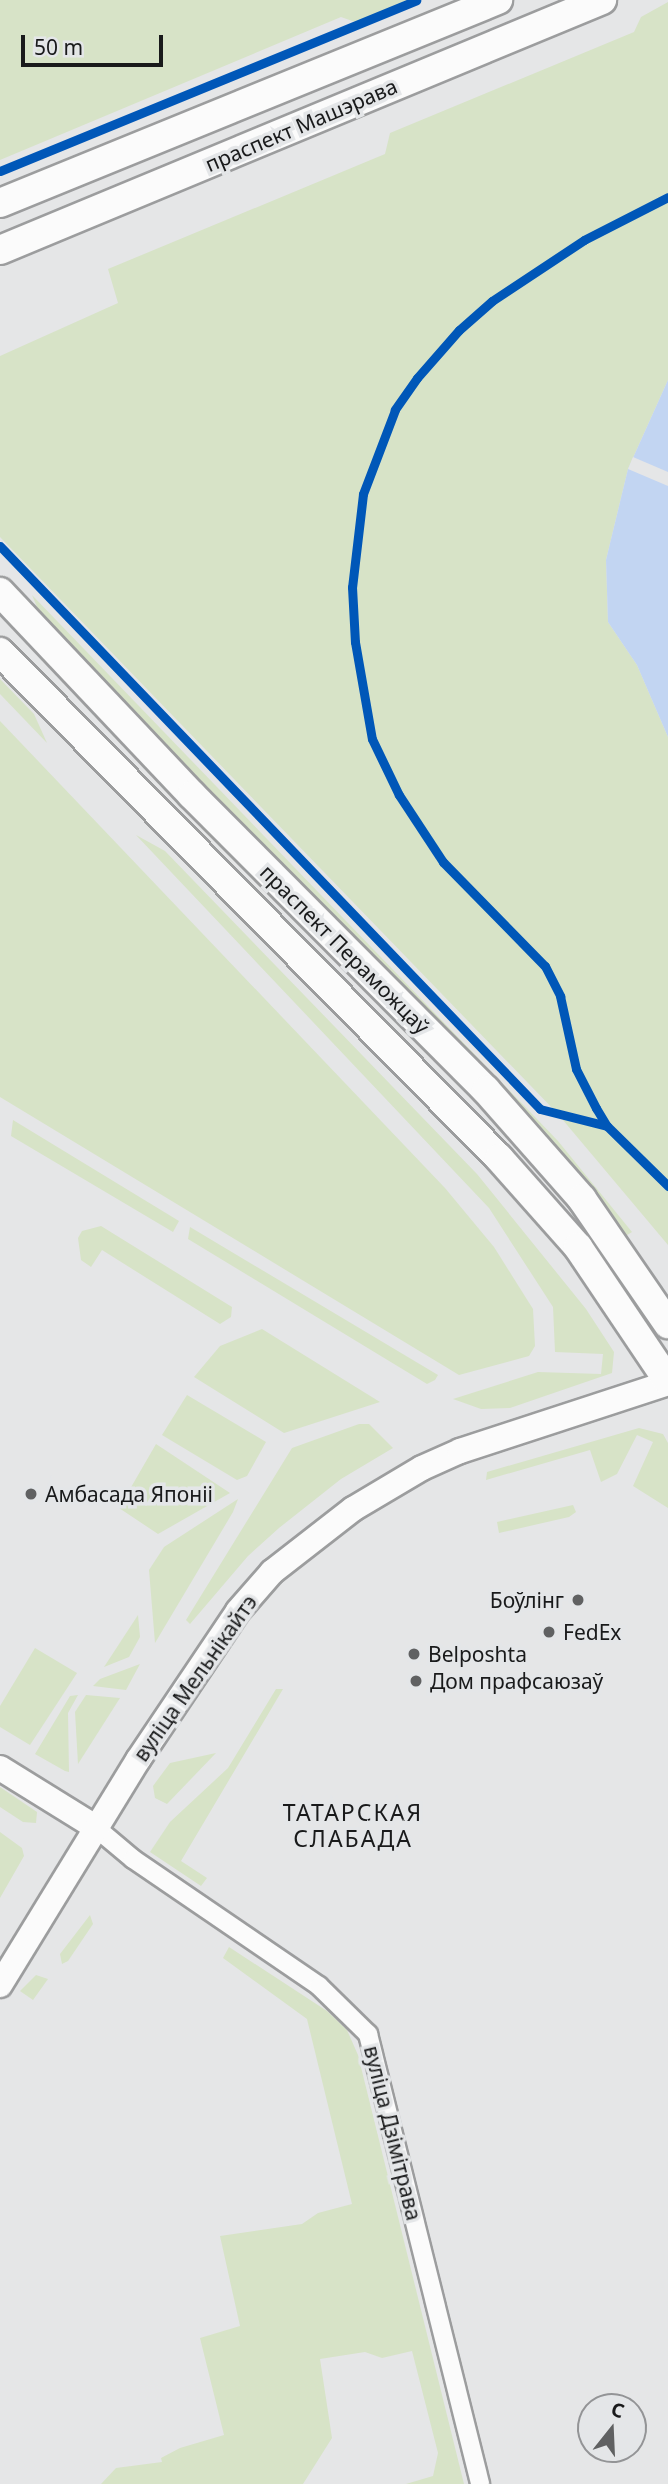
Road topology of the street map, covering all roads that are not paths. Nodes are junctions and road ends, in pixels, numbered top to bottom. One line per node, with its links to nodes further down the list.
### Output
1 (498, 0): 3 (main road, праспект Машэрава)
2 (589, 3): 4 (main road, праспект Машэрава)
3 (0, 203)
4 (0, 250)
5 (0, 592): 7 (main road, праспект Пераможцаў)
6 (0, 652): 8 (main road, праспект Пераможцаў)
7 (668, 1324)
8 (668, 1382): 10 (main road, вуліца Мельнікайтэ)
9 (0, 1768): 10 (main road)
10 (95, 1827): 11 (main road, вуліца Мельнікайтэ); 12 (street, вуліца Дзімітрава)
11 (0, 1985)
12 (480, 2484)

